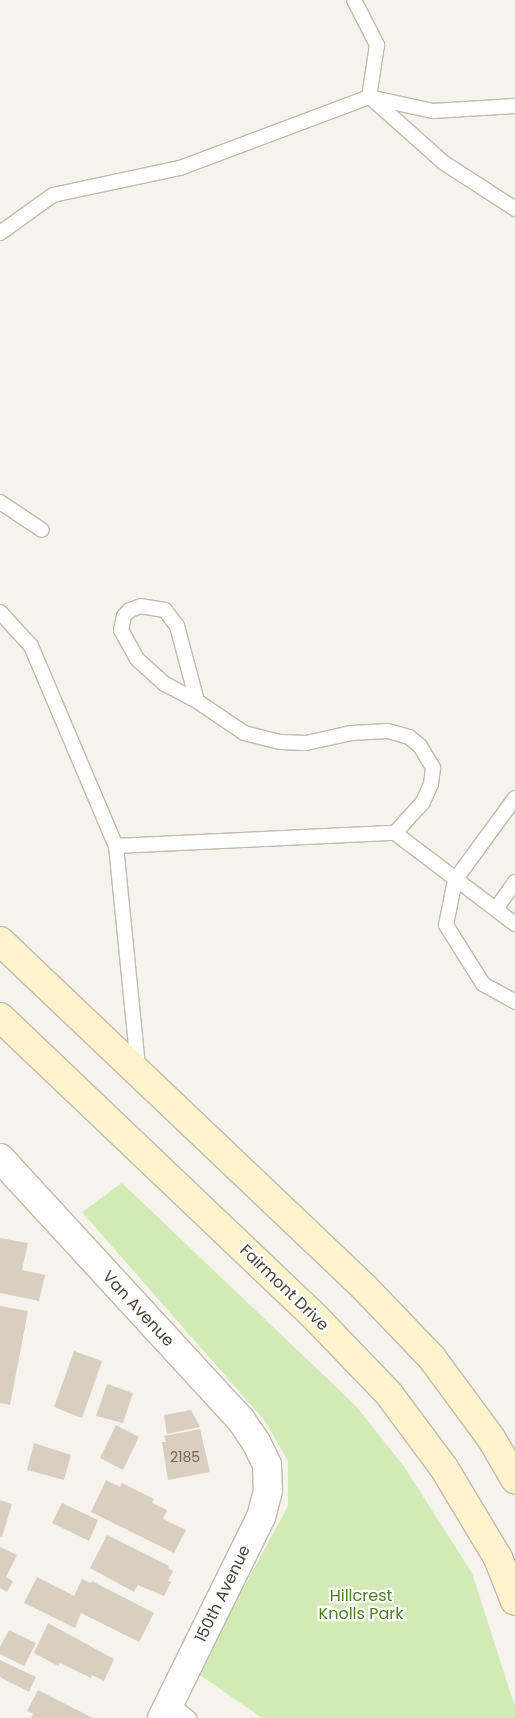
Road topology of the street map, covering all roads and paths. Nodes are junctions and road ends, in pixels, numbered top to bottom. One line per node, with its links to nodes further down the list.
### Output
1 (354, 0): 2 (lane)
2 (369, 97): 3 (lane); 4 (lane); 5 (lane)
3 (515, 106)
4 (515, 209)
5 (0, 233)
6 (0, 502): 7 (lane)
7 (42, 530)
8 (1, 616): 12 (lane)
9 (196, 701): 9 (lane); 11 (lane)
10 (515, 798): 13 (lane)
11 (395, 833): 12 (lane); 13 (lane)
12 (116, 846): 20 (lane)
13 (455, 880): 15 (lane); 18 (lane)
14 (515, 882): 15 (lane)
15 (496, 909): 16 (lane)
16 (515, 924)
17 (0, 941): 20 (main road)
18 (515, 1002)
19 (0, 1017): 24 (main road, Fairmont Drive)
20 (138, 1072): 23 (main road)
21 (0, 1158): 22 (street, Van Avenue)
22 (267, 1465): 25 (street, 150th Avenue)
23 (515, 1479)
24 (515, 1601)
25 (173, 1713)

